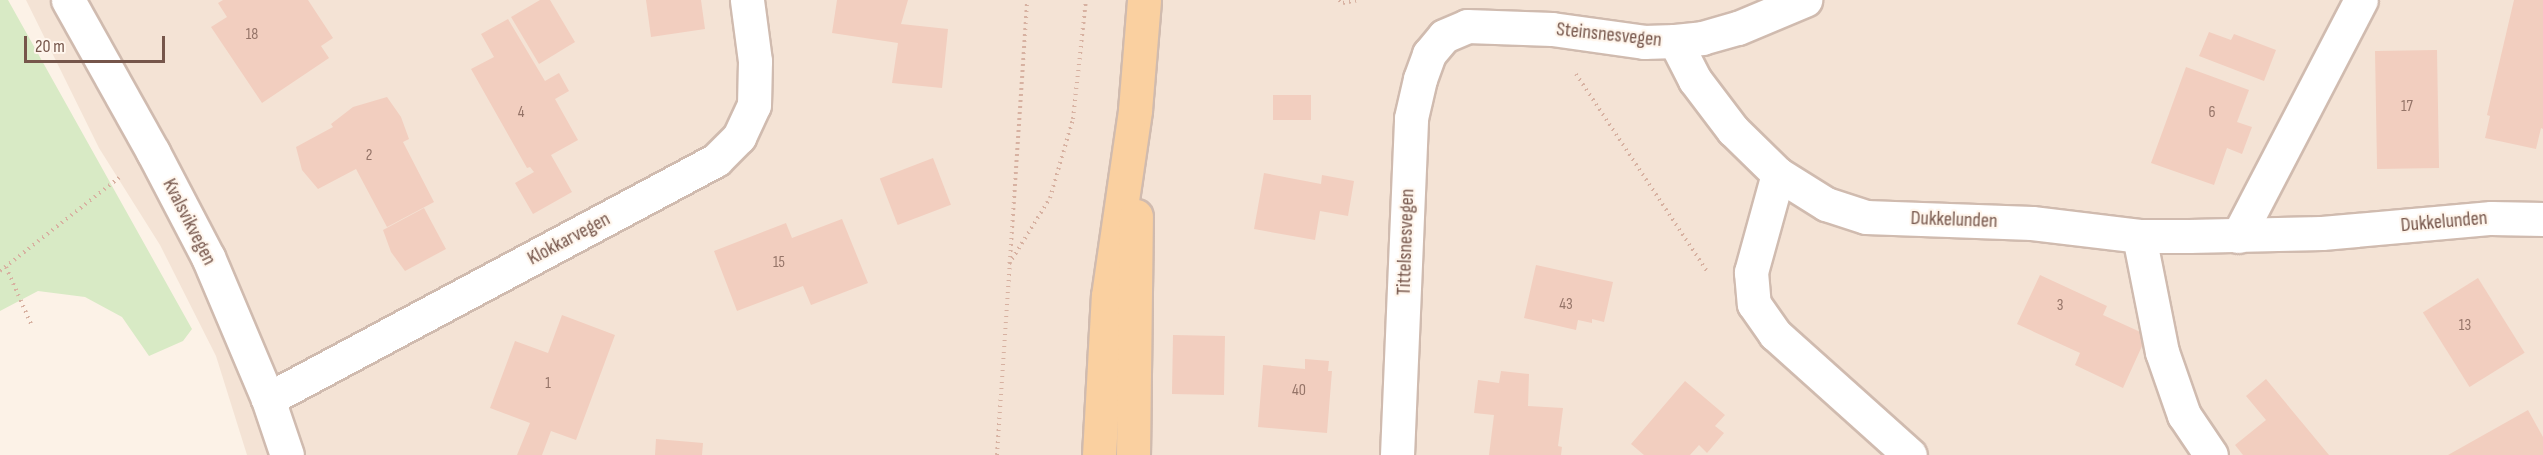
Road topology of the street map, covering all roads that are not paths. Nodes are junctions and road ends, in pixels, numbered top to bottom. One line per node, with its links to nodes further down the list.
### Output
1 (68, 0): 13 (street, Kvalsvikvegen)
2 (747, 0): 13 (street, Klokkarvegen)
3 (1144, 0): 8 (main road)
4 (1805, 0): 7 (street, Steinsnesvegen)
5 (2361, 0): 12 (street)
6 (1444, 36): 7 (street, Steinsnesvegen); 17 (street, Tittelsnesvegen)
7 (1674, 41): 9 (street, Dukkelunden)
8 (1135, 110): 15 (main road); 16 (main road)
9 (1778, 174): 11 (street, Dukkelunden); 18 (street)
10 (2543, 219): 12 (street, Dukkelunden)
11 (2139, 236): 12 (street, Dukkelunden); 19 (street)
12 (2238, 236)
13 (268, 399): 14 (street, Kvalsvikvegen)
14 (287, 455)
15 (1100, 455)
16 (1133, 455)
17 (1397, 455)
18 (1910, 455)
19 (2211, 455)

